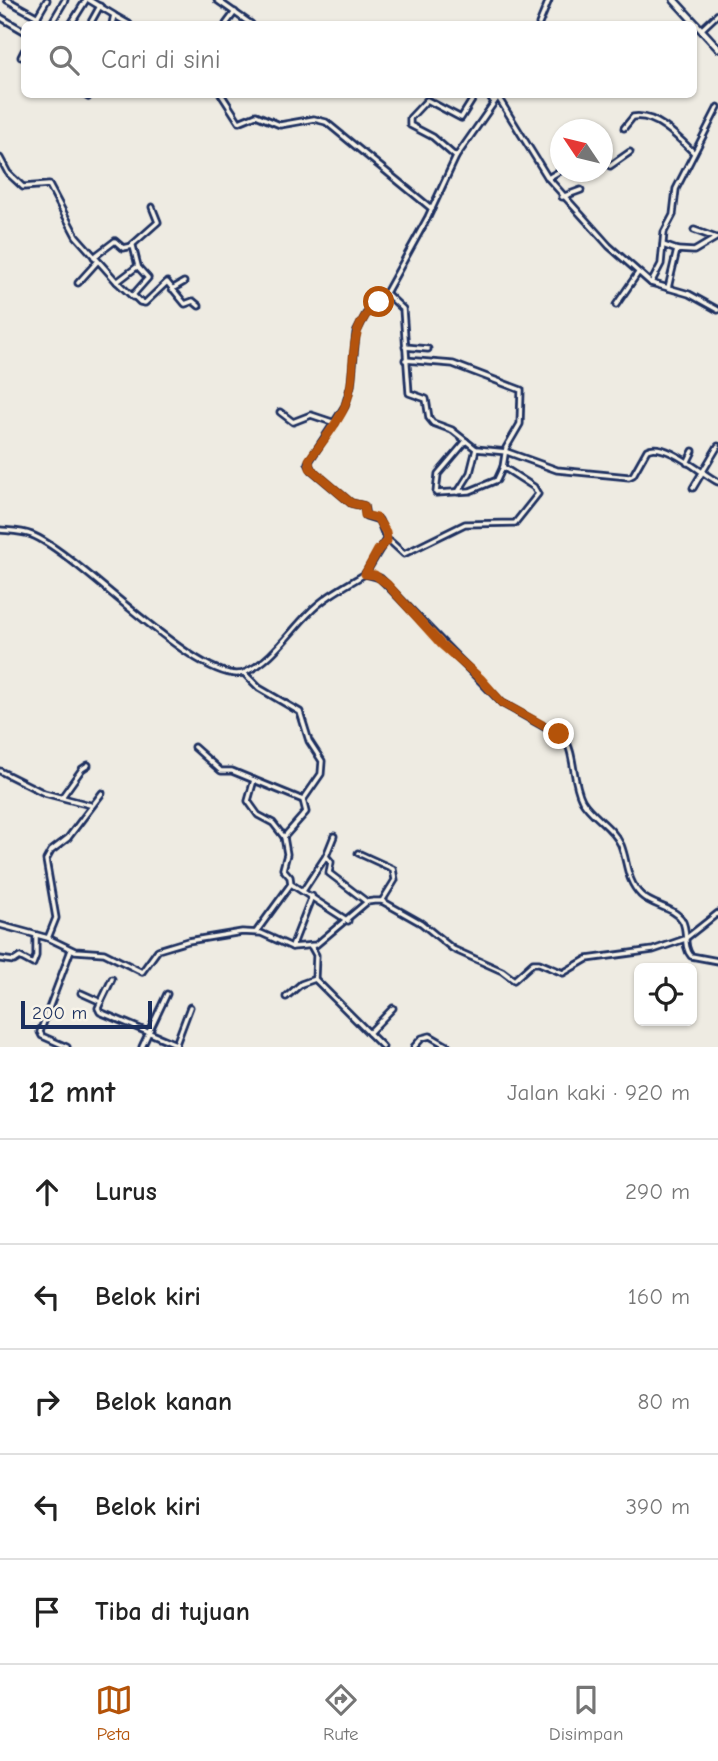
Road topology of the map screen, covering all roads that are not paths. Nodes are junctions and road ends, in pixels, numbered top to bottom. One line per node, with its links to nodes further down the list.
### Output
1 (7, 0): 13 (street)
2 (47, 0): 13 (street)
3 (65, 0): 15 (street)
4 (88, 0): 8 (street); 16 (street)
5 (217, 0): 9 (street)
6 (549, 0): 22 (street)
7 (674, 0): 23 (street)
8 (100, 6): 11 (street); 17 (street)
9 (235, 12): 20 (street); 21 (street)
10 (718, 14): 26 (street)
11 (115, 16): 18 (street); 19 (street)
12 (0, 17): 25 (street)
13 (38, 17): 14 (street)
14 (35, 21)
15 (53, 21)
16 (73, 21)
17 (92, 21)
18 (113, 21)
19 (124, 21)
20 (228, 21)
21 (247, 21)
22 (540, 21)
23 (693, 21)
24 (697, 26): 26 (street)
25 (21, 29)
26 (701, 30): 27 (street)
27 (718, 48)
28 (224, 98): 45 (street)
29 (474, 98): 38 (street)
30 (491, 98): 33 (street)
31 (496, 98): 33 (street)
32 (499, 98): 41 (street)
33 (493, 101): 38 (street)
34 (718, 107): 37 (street)
35 (624, 128): 37 (street)
36 (630, 152): 40 (street)
37 (694, 153): 48 (street)
38 (456, 158): 45 (street)
39 (0, 159): 50 (street)
40 (613, 164)
41 (548, 178): 43 (street)
42 (581, 190): 43 (street)
43 (562, 197): 52 (street)
44 (152, 207): 47 (street)
45 (432, 209): 59 (street)
46 (694, 230): 49 (street)
47 (132, 245): 50 (street); 51 (street)
48 (663, 245): 49 (street); 56 (street)
49 (677, 250): 57 (street)
50 (96, 259): 53 (street); 55 (street)
51 (138, 266): 53 (street); 60 (street)
52 (638, 273): 56 (street); 61 (street)
53 (117, 282): 60 (street)
54 (184, 282): 58 (street)
55 (78, 283)
56 (650, 283): 57 (street)
57 (667, 288): 63 (street)
58 (172, 289): 60 (street); 62 (street)
59 (386, 293): 64 (street); 68 (street)
60 (133, 297)
61 (617, 305)
62 (199, 306)
63 (718, 310)
64 (405, 347): 65 (street); 66 (street)
65 (428, 349)
66 (405, 360): 69 (street); 73 (street)
67 (280, 412): 68 (street)
68 (335, 423): 81 (street)
69 (466, 442): 71 (street); 79 (street)
70 (718, 446): 76 (street)
71 (476, 449): 73 (street); 79 (street)
72 (693, 451): 74 (street)
73 (505, 452): 74 (street); 75 (street)
74 (687, 463): 76 (street)
75 (503, 467): 79 (street); 81 (street)
76 (701, 472): 77 (street); 78 (street)
77 (718, 482)
78 (693, 488)
79 (458, 492)
80 (0, 530): 83 (street)
81 (387, 541): 82 (street)
82 (365, 574): 83 (street); 107 (street)
83 (245, 674): 90 (street)
84 (194, 747): 87 (street)
85 (88, 765): 89 (street)
86 (0, 771): 89 (street)
87 (254, 780): 90 (street); 92 (street)
88 (102, 793): 91 (street)
89 (62, 797): 91 (street)
90 (303, 800): 92 (street)
91 (90, 806): 106 (street)
92 (284, 836): 96 (street)
93 (334, 836): 95 (street)
94 (358, 853): 99 (street)
95 (326, 856): 97 (street); 100 (street)
96 (291, 884): 97 (street); 104 (street)
97 (303, 891): 98 (street)
98 (312, 896): 102 (street); 108 (street)
99 (382, 901): 100 (street); 107 (street)
100 (367, 902): 102 (street)
101 (718, 913): 107 (street)
102 (348, 921): 109 (street)
103 (0, 925): 105 (street)
104 (256, 932): 108 (street); 110 (street)
105 (36, 935): 106 (street); 111 (street)
106 (48, 938): 110 (street)
107 (685, 939): 112 (street)
108 (292, 947): 109 (street)
109 (311, 947): 113 (street)
110 (71, 950): 124 (street)
111 (0, 959)
112 (718, 961)
113 (315, 978): 117 (street); 122 (street)
114 (112, 979): 118 (street)
115 (81, 993): 118 (street)
116 (167, 994): 121 (street)
117 (286, 997)
118 (101, 1002): 121 (street)
119 (190, 1007): 123 (street)
120 (393, 1008): 122 (street)
121 (149, 1033): 123 (street); 125 (street)
122 (369, 1033): 126 (street)
123 (177, 1046)
124 (67, 1047)
125 (142, 1047)
126 (383, 1047)
127 (414, 1047): 128 (street)
128 (449, 1047)

